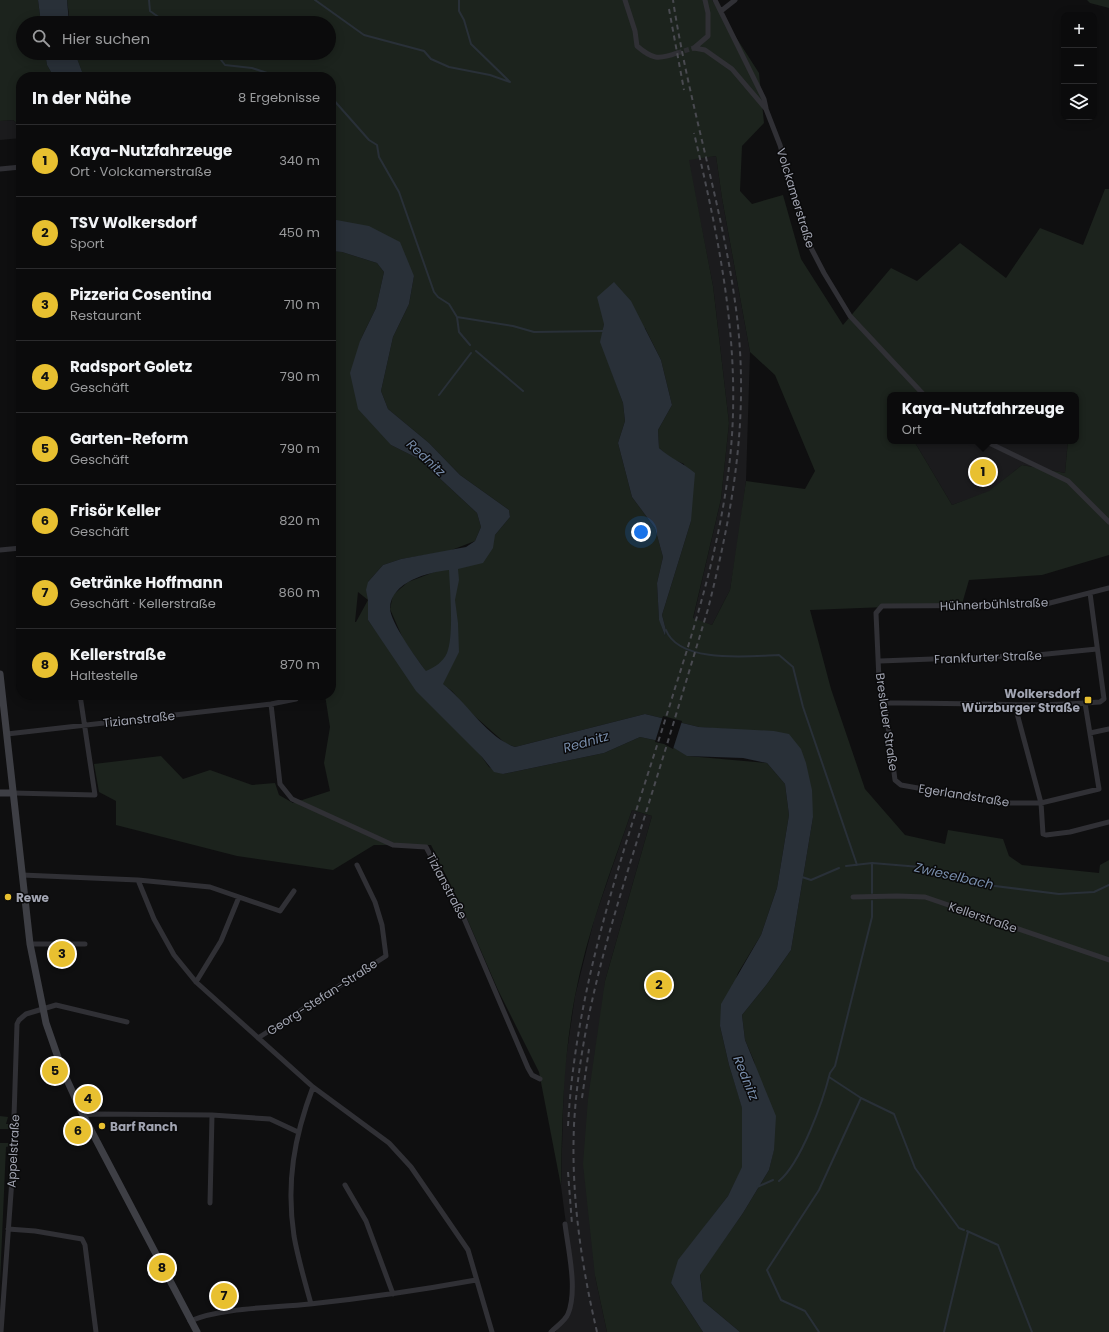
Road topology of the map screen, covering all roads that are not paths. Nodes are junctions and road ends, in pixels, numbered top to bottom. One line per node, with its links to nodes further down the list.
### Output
1 (625, 0): 6 (street)
2 (705, 0): 7 (street)
3 (715, 0): 5 (street, Volckamerstraße)
4 (735, 0): 5 (street)
5 (721, 11): 7 (street, Volckamerstraße)
6 (677, 53)
7 (766, 109): 10 (street, Volckamerstraße)
8 (16, 167): 9 (street)
9 (0, 169)
10 (921, 392)
11 (991, 444): 12 (street)
12 (1109, 522)
13 (16, 548): 14 (street)
14 (0, 550)
15 (1109, 588): 16 (street, Hühnerbühlstraße)
16 (1090, 593): 17 (street, Hühnerbühlstraße); 18 (street)
17 (878, 608): 19 (street, Breslauer Straße)
18 (1097, 649): 19 (street, Frankfurter Straße); 24 (street)
19 (880, 661): 23 (street, Breslauer Straße)
20 (0, 674): 30 (main road)
21 (81, 700): 27 (street)
22 (291, 700): 25 (street, Tizianstraße)
23 (885, 703): 26 (street); 31 (street, Breslauer Straße)
24 (1085, 703): 26 (street); 29 (street)
25 (271, 704): 27 (street, Tizianstraße); 49 (street, Tizianstraße)
26 (1015, 706): 34 (street)
27 (84, 725): 30 (street, Tizianstraße); 33 (street)
28 (1109, 729): 29 (street)
29 (1090, 732): 34 (street, Egerlandstraße)
30 (7, 734): 33 (main road)
31 (901, 784): 34 (street, Egerlandstraße)
32 (0, 793): 33 (main road)
33 (13, 793): 37 (main road)
34 (1041, 803): 35 (street)
35 (1109, 822)
36 (357, 865): 48 (street, Georg-Stefan-Straße)
37 (22, 875): 38 (street); 42 (main road)
38 (138, 880): 40 (street); 45 (street, Georg-Stefan-Straße)
39 (294, 891): 40 (street)
40 (239, 897): 45 (street)
41 (853, 897): 44 (street, Kellerstraße)
42 (30, 944): 43 (street); 46 (main road)
43 (85, 944)
44 (1109, 960)
45 (196, 982): 48 (street, Georg-Stefan-Straße)
46 (43, 1009): 47 (street, Appelstraße); 51 (main road); 57 (street, Appelstraße)
47 (127, 1022)
48 (258, 1038): 50 (street, Georg-Stefan-Straße)
49 (540, 1080)
50 (314, 1087): 53 (street); 58 (street, Georg-Stefan-Straße)
51 (82, 1115): 52 (street); 61 (main road)
52 (212, 1115): 53 (street); 55 (street)
53 (298, 1132): 60 (street)
54 (345, 1185): 59 (street)
55 (210, 1203)
56 (565, 1224): 66 (street)
57 (8, 1229): 62 (street, Appelstraße); 63 (street)
58 (476, 1280): 59 (street); 65 (street, Georg-Stefan-Straße)
59 (393, 1294): 60 (street)
60 (311, 1304): 61 (street)
61 (190, 1321): 64 (main road)
62 (1, 1332)
63 (96, 1332)
64 (197, 1332)
65 (492, 1332)
66 (551, 1332)

